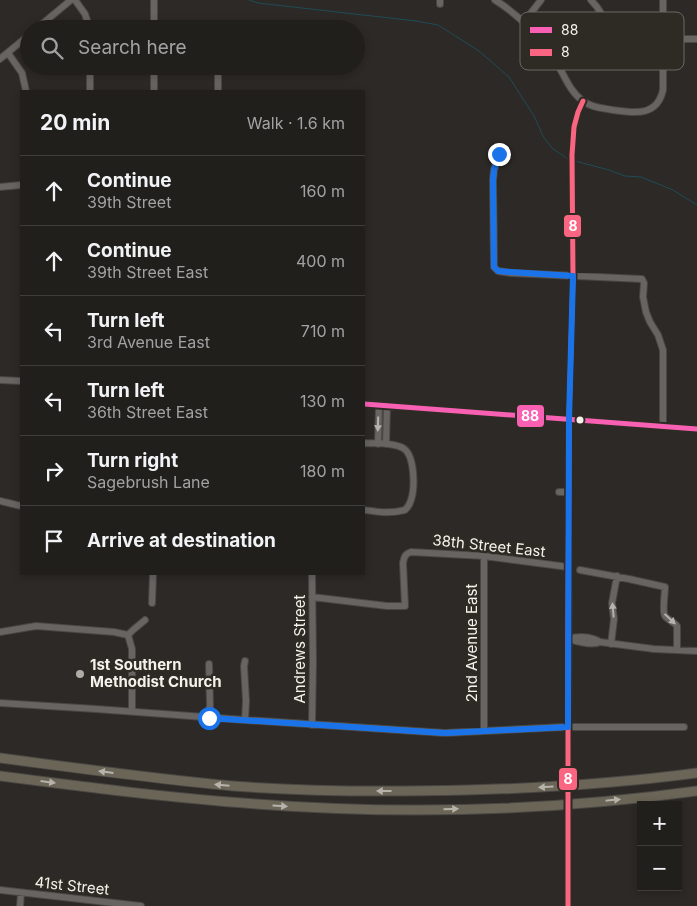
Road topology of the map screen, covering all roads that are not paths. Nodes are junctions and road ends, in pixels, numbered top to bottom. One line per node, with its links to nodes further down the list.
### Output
1 (71, 0): 10 (street)
2 (75, 0): 11 (street)
3 (154, 0): 12 (street)
4 (496, 0): 9 (street)
5 (541, 0): 7 (street)
6 (591, 0): 8 (street)
7 (532, 12)
8 (600, 12)
9 (520, 18)
10 (47, 20)
11 (87, 20)
12 (154, 20)
13 (684, 39): 14 (street)
14 (697, 39)
15 (20, 42): 16 (street)
16 (8, 52): 17 (street); 18 (street)
17 (0, 59)
18 (20, 70)
19 (561, 70): 29 (street)
20 (663, 70): 29 (street)
21 (23, 75): 25 (street)
22 (90, 75): 26 (street)
23 (154, 75): 27 (street)
24 (218, 75): 28 (street)
25 (26, 90)
26 (90, 90)
27 (154, 90)
28 (218, 90)
29 (583, 101): 33 (street)
30 (499, 154): 33 (street)
31 (20, 185): 32 (street)
32 (0, 187)
33 (573, 276): 39 (street); 40 (street)
34 (0, 380): 35 (street)
35 (20, 381)
36 (365, 404): 37 (street)
37 (379, 405): 38 (street); 43 (street, one-way to 43)
38 (387, 406): 39 (street); 44 (street)
39 (569, 419): 40 (street); 46 (street)
40 (663, 426): 41 (street)
41 (697, 429)
42 (365, 444): 43 (street)
43 (378, 444): 44 (street)
44 (386, 444): 49 (street)
45 (559, 492): 46 (street)
46 (569, 492): 51 (street)
47 (0, 501): 48 (street)
48 (20, 506)
49 (365, 510)
50 (484, 556): 51 (street, 38th Street East); 56 (street, 38th Street East); 74 (street, 2nd Avenue East)
51 (568, 567): 61 (street)
52 (580, 570): 55 (street)
53 (153, 575): 57 (street)
54 (312, 575): 56 (street, Andrews Street)
55 (617, 576): 62 (street, one-way to 55); 63 (street, one-way to 63)
56 (312, 597): 71 (street, Andrews Street)
57 (152, 603)
58 (144, 620): 60 (street)
59 (0, 632): 60 (street)
60 (128, 636): 68 (street)
61 (568, 639): 62 (street); 72 (street)
62 (611, 644): 63 (street)
63 (677, 650): 64 (street)
64 (697, 651)
65 (245, 662): 70 (street)
66 (209, 664): 69 (street)
67 (0, 703): 68 (street)
68 (132, 711): 69 (street)
69 (209, 718): 70 (street)
70 (245, 720): 71 (street)
71 (312, 725): 74 (street)
72 (568, 727): 73 (street); 74 (street); 83 (street, bridge)
73 (684, 727)
74 (484, 730)
75 (0, 758): 76 (highway, one-way to 75)
76 (697, 773)
77 (0, 776): 78 (highway, one-way to 78)
78 (697, 791)
79 (0, 890): 80 (street, 41st Street)
80 (21, 892): 81 (street); 82 (street, 41st Street)
81 (20, 906)
82 (141, 906)
83 (568, 906)

